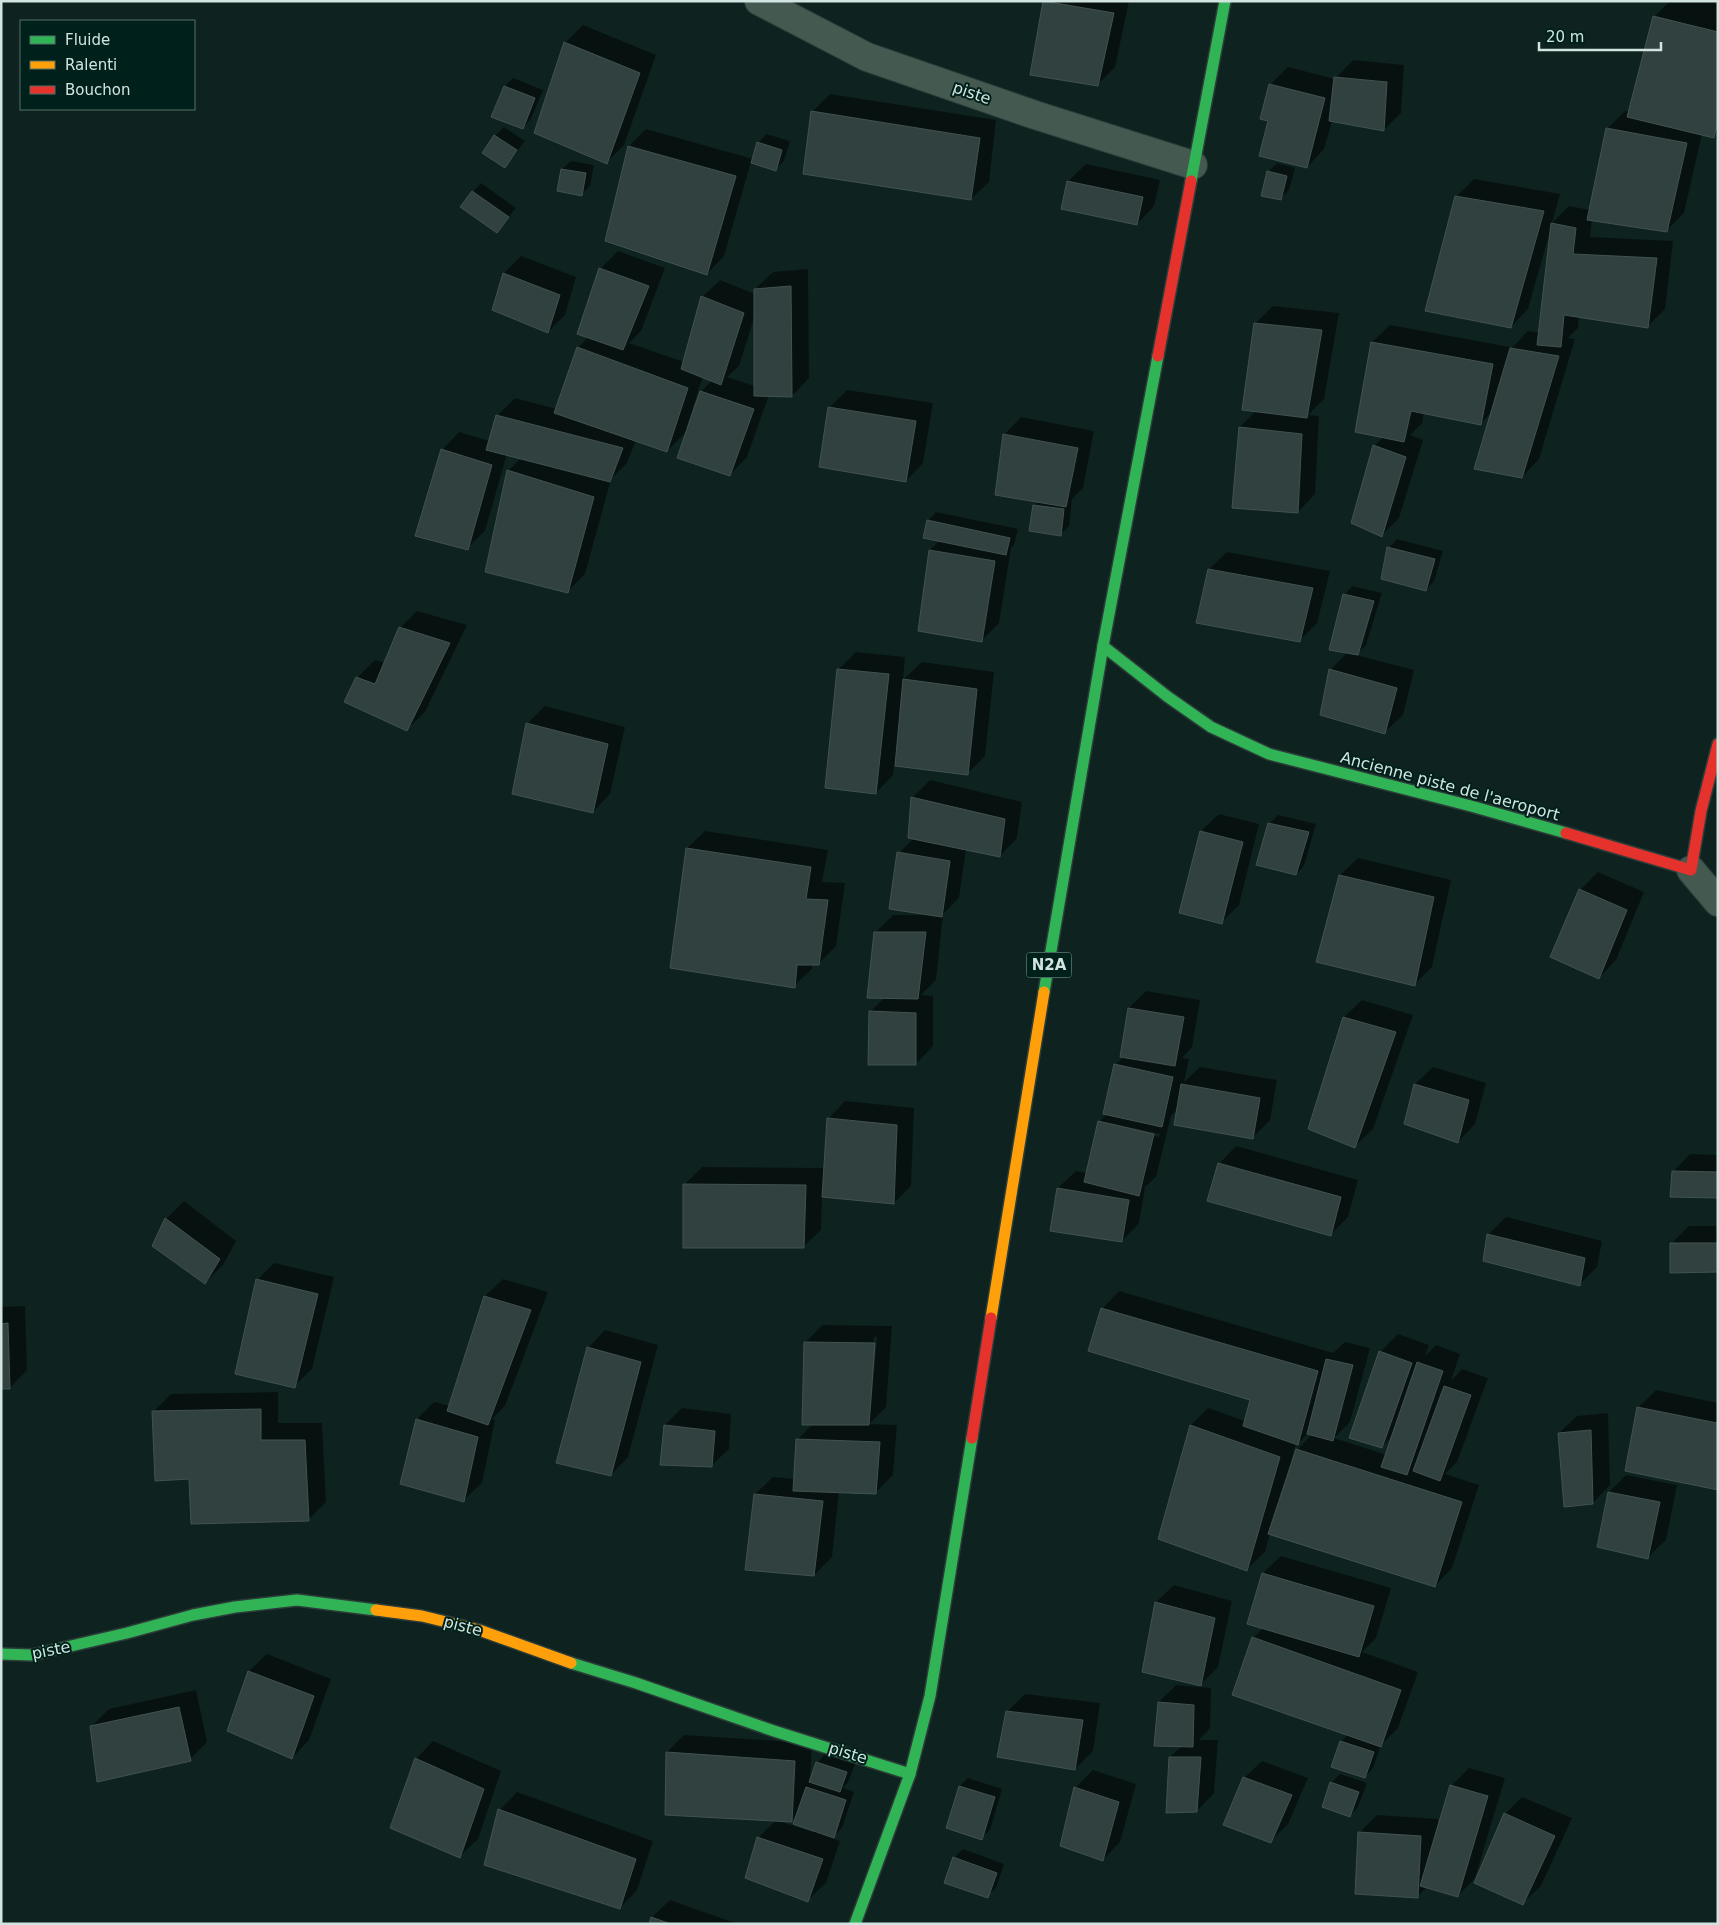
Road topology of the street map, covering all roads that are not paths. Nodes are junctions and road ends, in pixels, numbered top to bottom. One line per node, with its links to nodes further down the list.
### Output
1 (759, 1): 3 (street, piste)
2 (1225, 1): 3 (main road, N2A)
3 (1193, 165): 4 (main road, N2A)
4 (1103, 646): 6 (main road, Ancienne piste de l'aeroport); 10 (main road, N2A)
5 (1718, 744): 6 (main road)
6 (1691, 870): 7 (street); 8 (street)
7 (1718, 878)
8 (1718, 902)
9 (1, 1654): 10 (main road, piste)
10 (910, 1774): 11 (main road, N2A)
11 (855, 1924)

